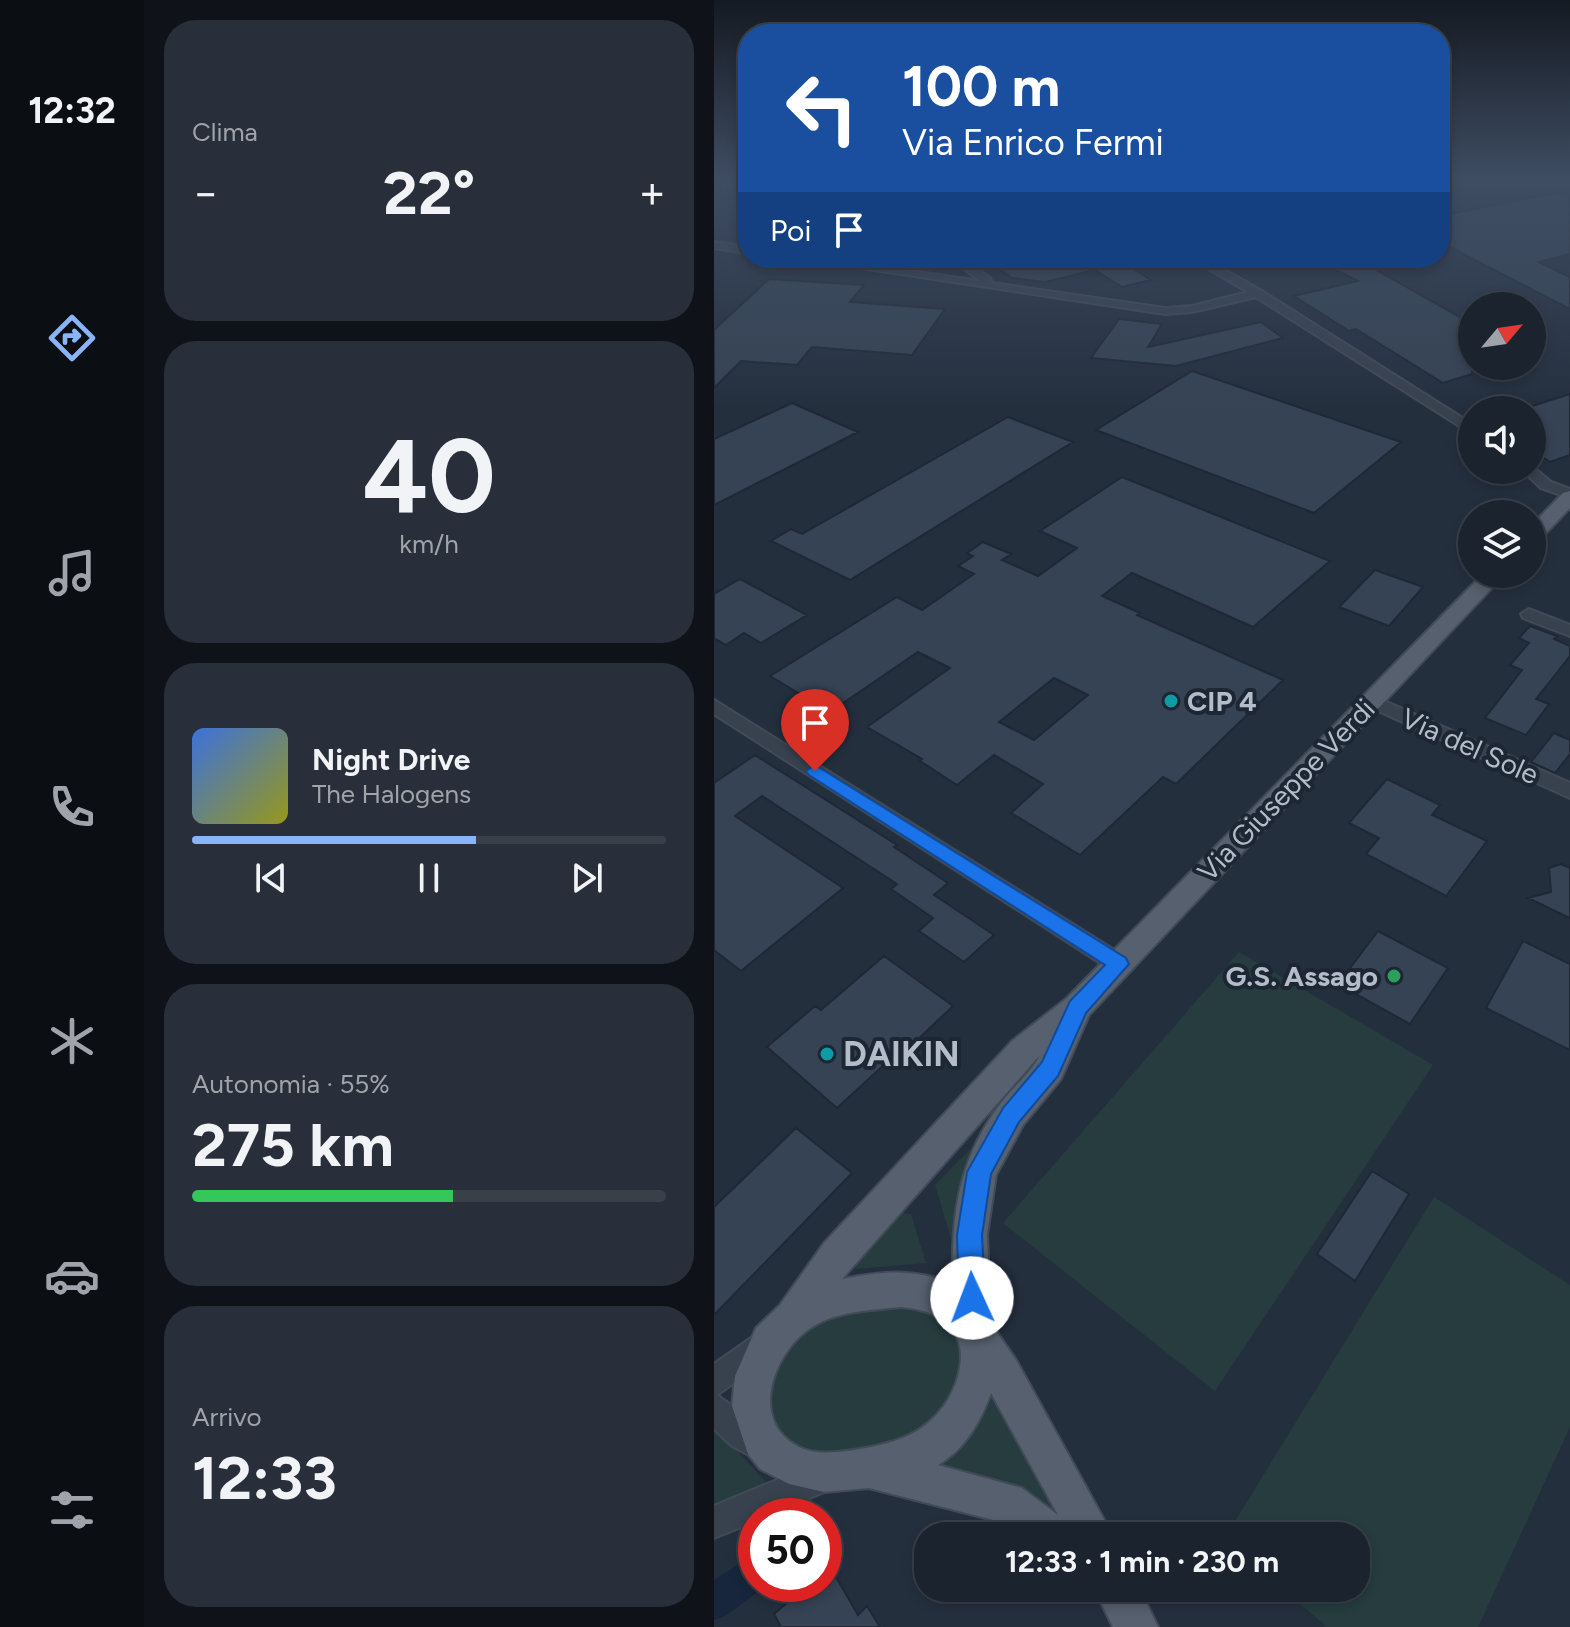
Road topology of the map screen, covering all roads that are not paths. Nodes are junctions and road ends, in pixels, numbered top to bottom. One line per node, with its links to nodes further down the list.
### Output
1 (867, 268): 4 (street)
2 (969, 268): 4 (street)
3 (1213, 268): 5 (street)
4 (987, 286): 5 (street)
5 (1258, 293): 6 (street)
6 (1458, 421)
7 (1545, 484): 8 (street)
8 (1570, 494): 9 (main road)
9 (1546, 521)
10 (1481, 588): 13 (main road, Via Giuseppe Verdi)
11 (1529, 614): 12 (street)
12 (1570, 631)
13 (1371, 701): 15 (street, Via del Sole); 16 (main road, Via Giuseppe Verdi)
14 (714, 706): 16 (street)
15 (1570, 791)
16 (1119, 964): 17 (main road, Via Giuseppe Verdi)
17 (1078, 1007): 18 (main road, Via Giuseppe Verdi); 19 (main road, Via Giuseppe Verdi)
18 (782, 1326): 19 (main road); 20 (street); 22 (main road)
19 (973, 1330): 23 (main road); 26 (main road)
20 (714, 1382)
21 (714, 1409): 22 (street)
22 (769, 1451): 23 (main road)
23 (851, 1470): 24 (street); 25 (main road)
24 (714, 1522)
25 (1032, 1522)
26 (1084, 1522)

